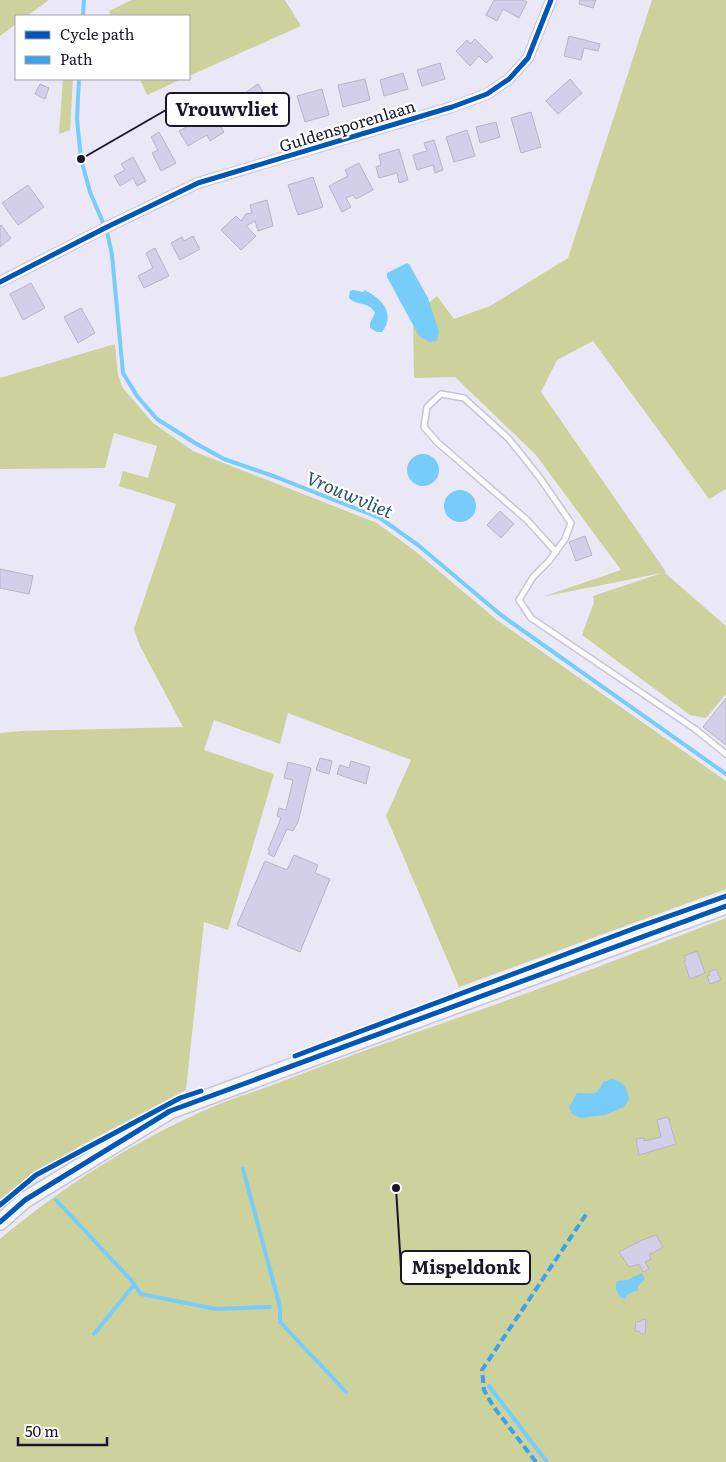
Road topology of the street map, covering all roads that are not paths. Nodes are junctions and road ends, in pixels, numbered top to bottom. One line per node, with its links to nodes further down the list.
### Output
1 (551, 0): 2 (street, Guldensporenlaan)
2 (0, 282)
3 (556, 552): 3 (lane); 4 (lane)
4 (726, 754)
5 (726, 906): 6 (street)
6 (0, 1222)

